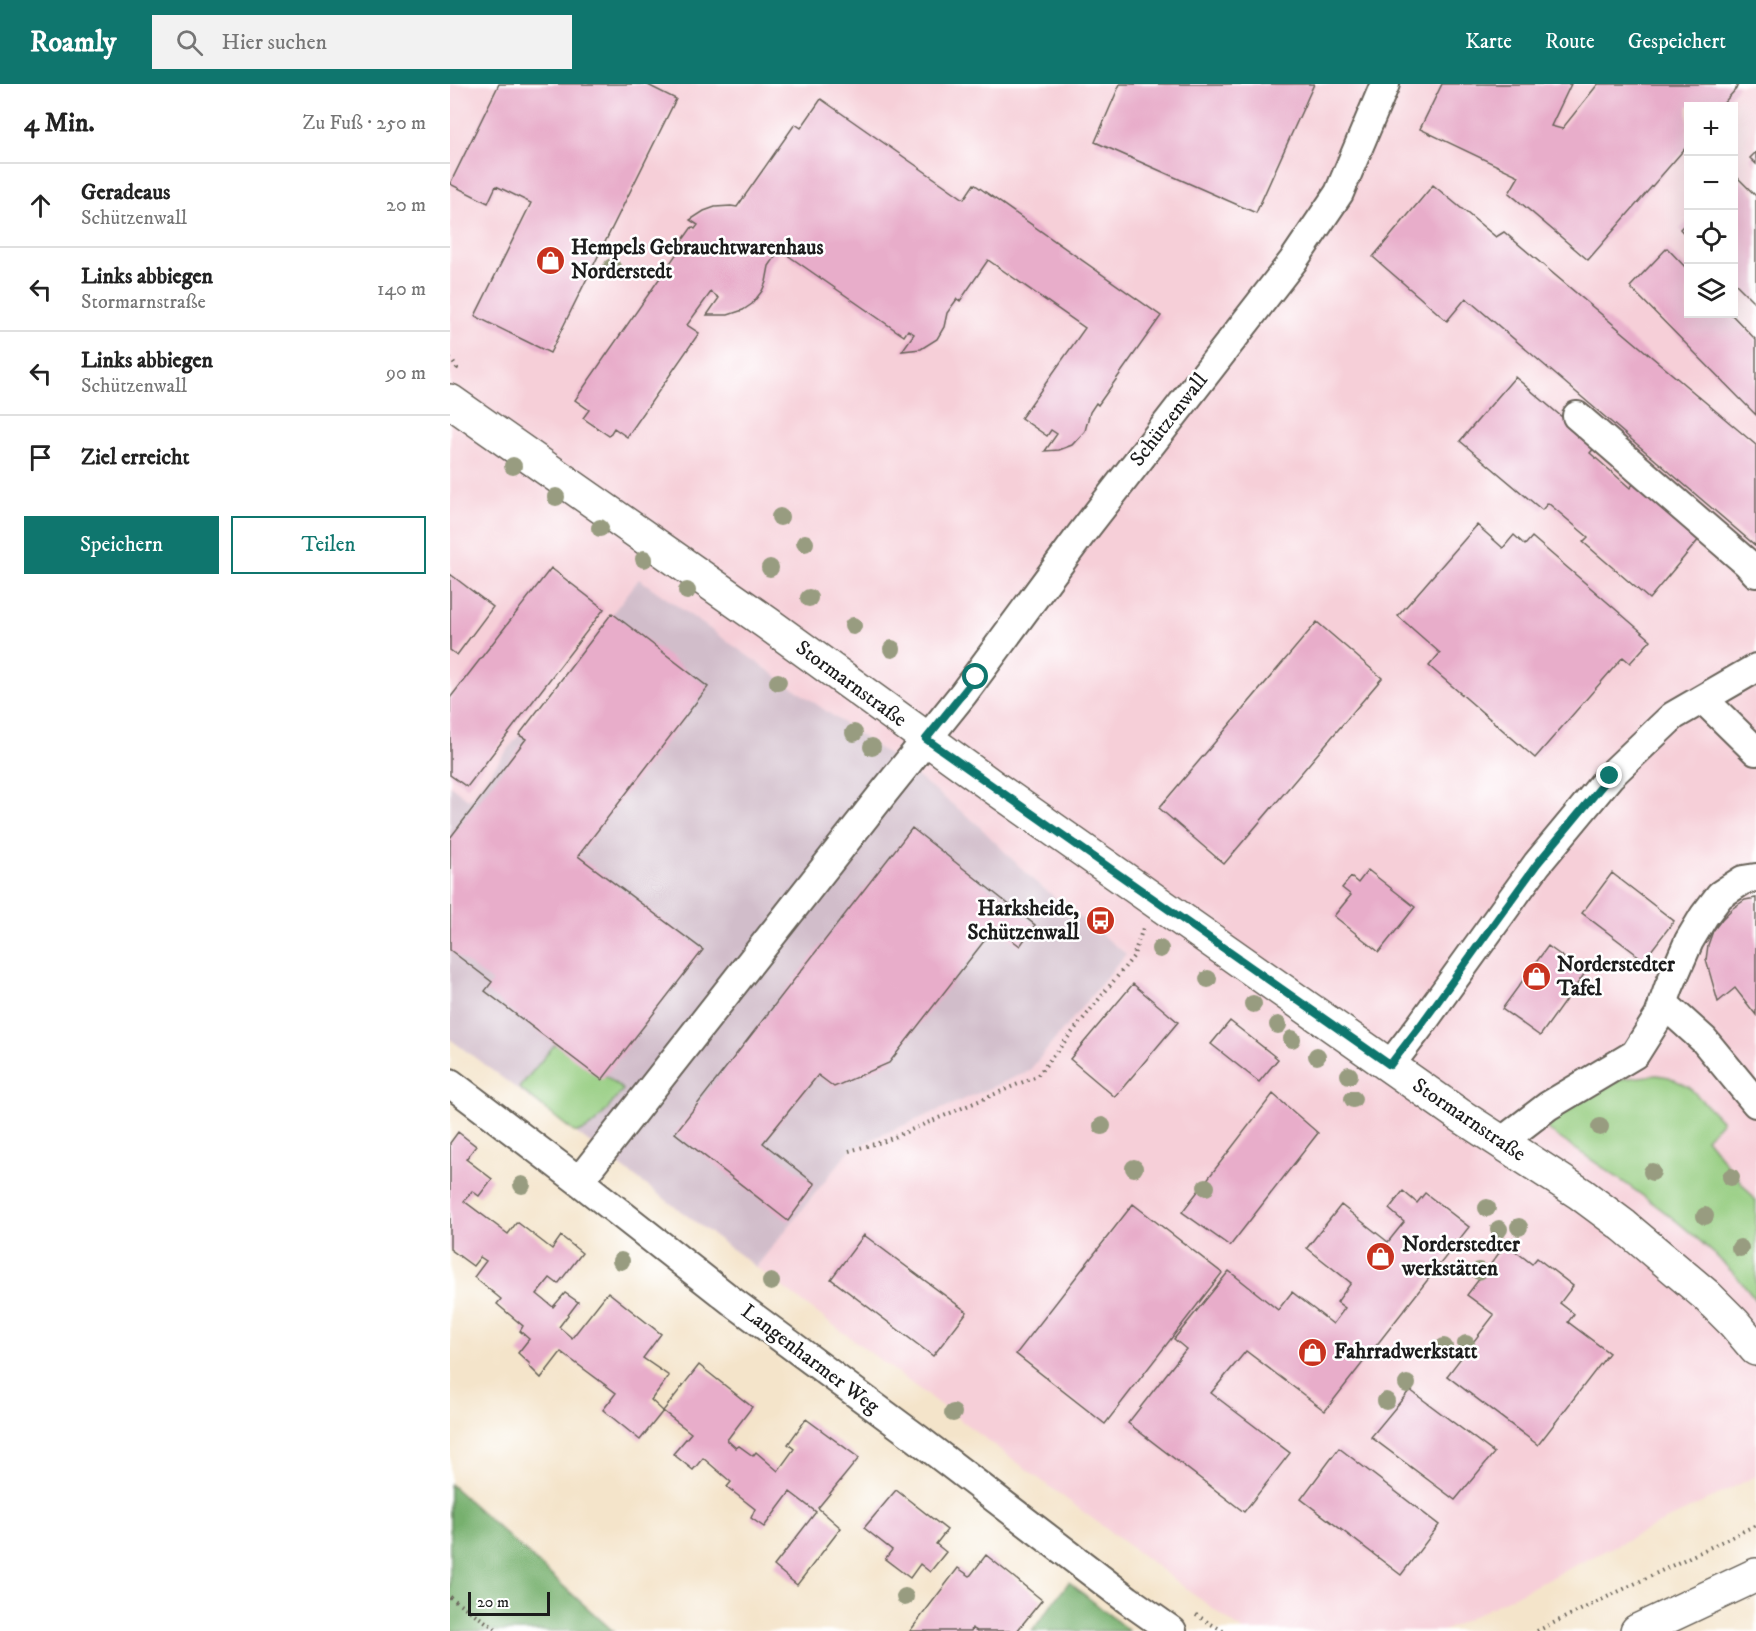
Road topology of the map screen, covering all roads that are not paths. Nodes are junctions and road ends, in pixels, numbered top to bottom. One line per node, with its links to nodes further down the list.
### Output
1 (1385, 84): 7 (street, Schützenwall)
2 (454, 402): 7 (main road, Stormarnstraße)
3 (1577, 416): 4 (street)
4 (1756, 573)
5 (1756, 668): 6 (street)
6 (1703, 699): 8 (street); 11 (street)
7 (926, 739): 11 (main road, Stormarnstraße); 15 (street, Schützenwall)
8 (1756, 751)
9 (1756, 878): 10 (street)
10 (1664, 1004): 13 (street); 14 (street)
11 (1390, 1065): 14 (main road, Stormarnstraße)
12 (450, 1083): 15 (street, Langenharmer Weg)
13 (1756, 1103)
14 (1503, 1144): 16 (main road, Stormarnstraße)
15 (579, 1181): 18 (street, Langenharmer Weg)
16 (1756, 1349)
17 (1756, 1575): 19 (main road)
18 (1172, 1631)
19 (1637, 1631)

